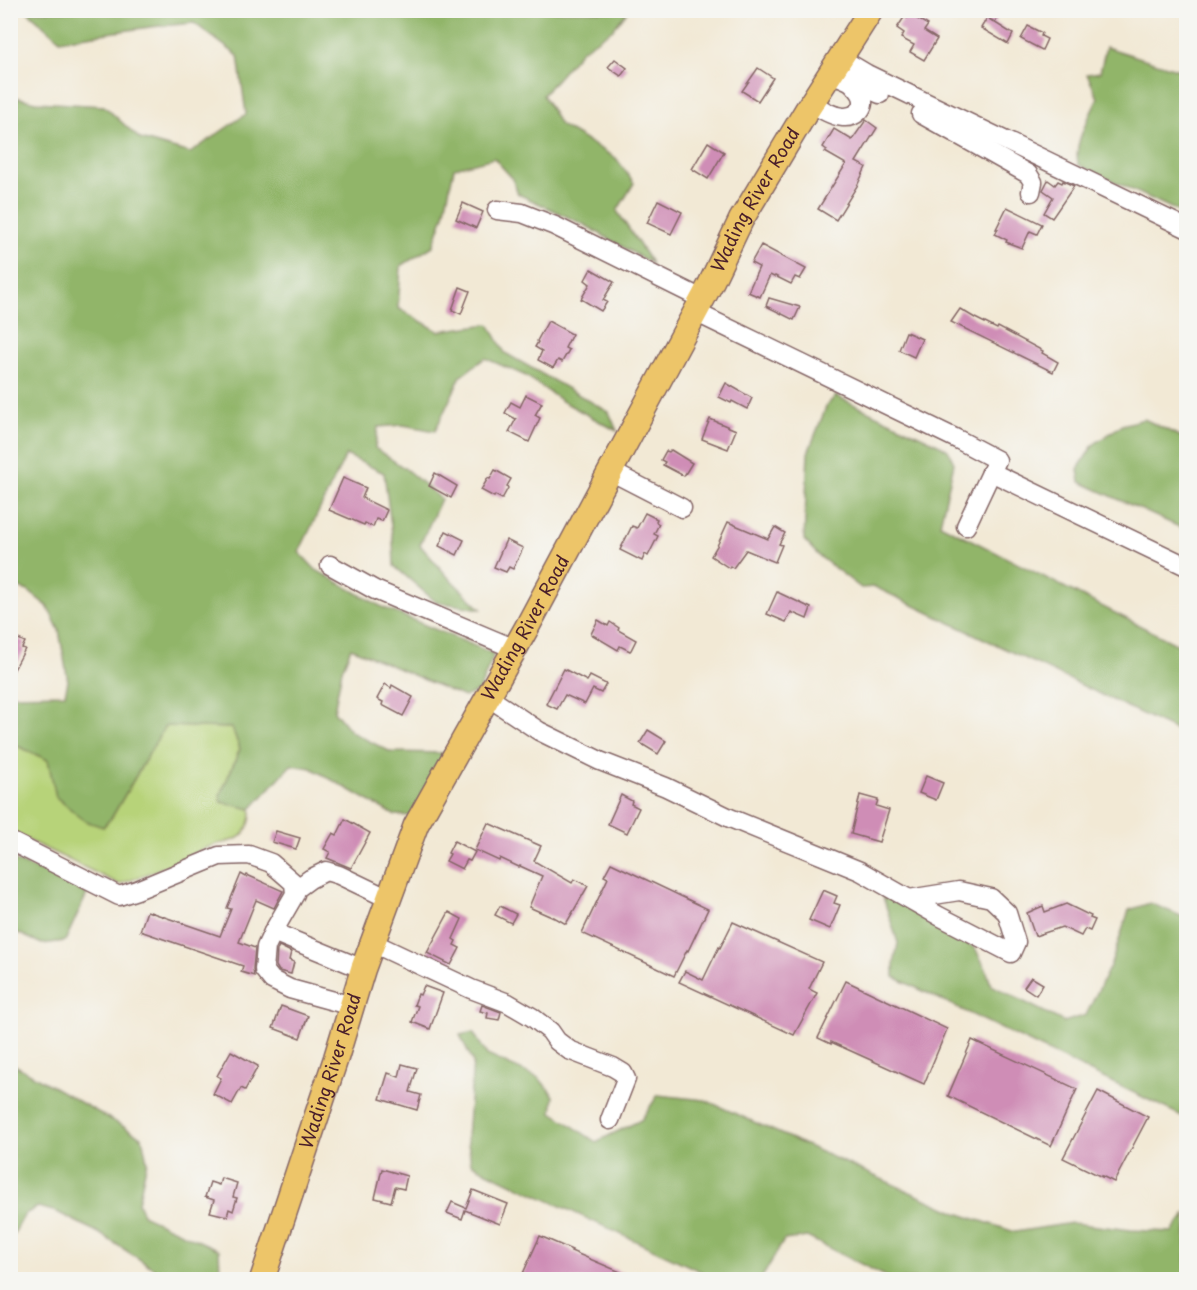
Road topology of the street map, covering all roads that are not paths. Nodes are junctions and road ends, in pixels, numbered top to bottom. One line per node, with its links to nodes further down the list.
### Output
1 (871, 10): 2 (main road, Wading River Road)
2 (841, 71): 3 (main road, Wading River Road); 3 (lane); 4 (lane); 6 (lane)
3 (812, 103): 7 (main road, Wading River Road)
4 (1031, 192)
5 (496, 210): 7 (lane)
6 (1186, 228)
7 (698, 306): 8 (main road, Wading River Road); 9 (lane)
8 (610, 471): 10 (lane); 14 (main road, Wading River Road)
9 (991, 472): 11 (lane); 13 (lane)
10 (682, 508)
11 (966, 526)
12 (330, 565): 14 (lane)
13 (1186, 566)
14 (515, 649): 15 (main road, Wading River Road)
15 (488, 697): 18 (main road, Wading River Road); 19 (lane)
16 (10, 841): 17 (lane)
17 (295, 890): 18 (lane); 20 (lane)
18 (389, 898): 21 (main road, Wading River Road)
19 (909, 899): 19 (lane)
20 (273, 932): 22 (lane); 23 (lane)
21 (373, 943): 22 (main road, Wading River Road); 24 (lane)
22 (363, 969): 23 (main road, Wading River Road)
23 (352, 1006): 25 (main road, Wading River Road)
24 (610, 1120)
25 (262, 1280)

